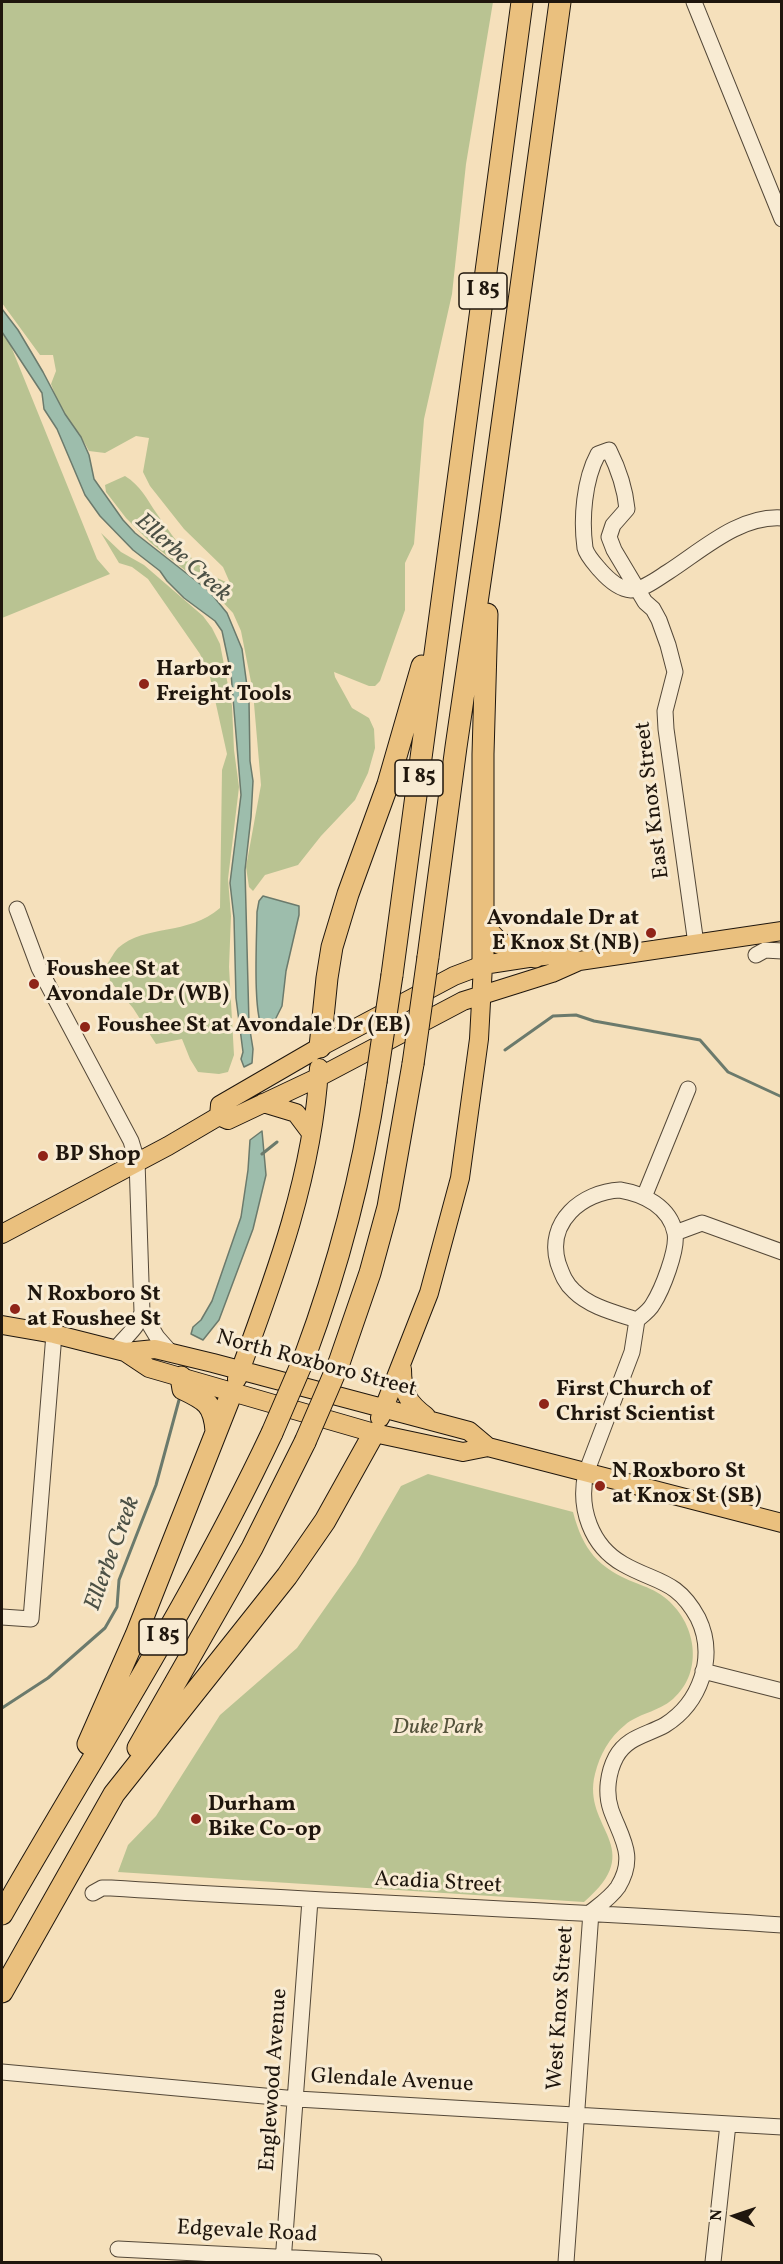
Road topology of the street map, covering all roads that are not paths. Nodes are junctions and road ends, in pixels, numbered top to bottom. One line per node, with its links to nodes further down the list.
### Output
1 (522, 2): 7 (highway, I 85)
2 (560, 2): 6 (highway, I 85)
3 (694, 2): 4 (street)
4 (782, 219)
5 (782, 518): 8 (street)
6 (489, 520): 10 (highway); 50 (highway, I 85, bridge)
7 (444, 581): 19 (highway); 51 (highway, I 85, bridge)
8 (638, 589): 8 (street, East Knox Street); 12 (street, East Knox Street)
9 (17, 909): 25 (street)
10 (484, 927): 15 (highway); 17 (highway)
11 (782, 932): 12 (main road)
12 (696, 944): 16 (main road)
13 (782, 951): 14 (street)
14 (756, 955)
15 (535, 957): 16 (main road); 17 (main road)
16 (579, 961): 18 (main road)
17 (483, 965): 18 (main road); 19 (main road)
18 (483, 994): 20 (main road); 36 (main road)
19 (320, 1047): 20 (main road); 23 (main road)
20 (319, 1077): 22 (main road); 24 (main road)
21 (688, 1089): 26 (street)
22 (263, 1103): 23 (main road); 24 (main road)
23 (219, 1116): 25 (main road)
24 (311, 1133): 37 (main road)
25 (137, 1161): 28 (main road); 30 (street)
26 (644, 1197): 27 (street); 31 (street)
27 (675, 1233): 29 (street); 31 (street)
28 (2, 1234)
29 (782, 1252)
30 (142, 1312): 34 (street); 35 (street)
31 (637, 1320): 45 (street)
32 (2, 1325): 33 (main road, North Roxboro Street)
33 (54, 1334): 34 (main road, North Roxboro Street); 47 (street)
34 (120, 1351): 35 (main road, North Roxboro Street); 38 (main road, North Roxboro Street)
35 (172, 1354): 37 (main road, North Roxboro Street)
36 (402, 1364): 40 (main road); 41 (main road)
37 (241, 1370): 39 (main road); 40 (main road, North Roxboro Street)
38 (181, 1377): 39 (main road, North Roxboro Street); 42 (highway)
39 (232, 1392): 42 (highway); 43 (main road, North Roxboro Street)
40 (384, 1408): 41 (main road, North Roxboro Street); 43 (main road)
41 (433, 1421): 44 (main road, North Roxboro Street)
42 (216, 1431): 51 (highway)
43 (374, 1433): 44 (main road, North Roxboro Street); 50 (highway)
44 (488, 1447): 45 (main road, North Roxboro Street)
45 (586, 1473): 46 (main road, North Roxboro Street); 48 (street)
46 (782, 1523)
47 (2, 1617)
48 (703, 1671): 49 (street); 54 (street, West Knox Street)
49 (782, 1691)
50 (114, 1794): 57 (highway, I 85)
51 (46, 1836): 55 (highway, I 85)
52 (93, 1893): 53 (street, Acadia Street)
53 (310, 1900): 54 (street, Acadia Street); 59 (street, Englewood Avenue)
54 (591, 1912): 56 (street, Acadia Street); 60 (street, West Knox Street)
55 (2, 1914)
56 (782, 1925)
57 (2, 1992)
58 (2, 2072): 59 (street, Glendale Avenue)
59 (297, 2099): 60 (street, Glendale Avenue); 64 (street, Englewood Avenue)
60 (578, 2115): 61 (street, Glendale Avenue); 66 (street, West Knox Street)
61 (728, 2124): 62 (street, Glendale Avenue); 67 (street)
62 (782, 2127)
63 (118, 2249): 64 (street, Edgevale Road)
64 (283, 2260): 65 (street, Edgevale Road)
65 (374, 2262)
66 (566, 2262)
67 (713, 2262)

